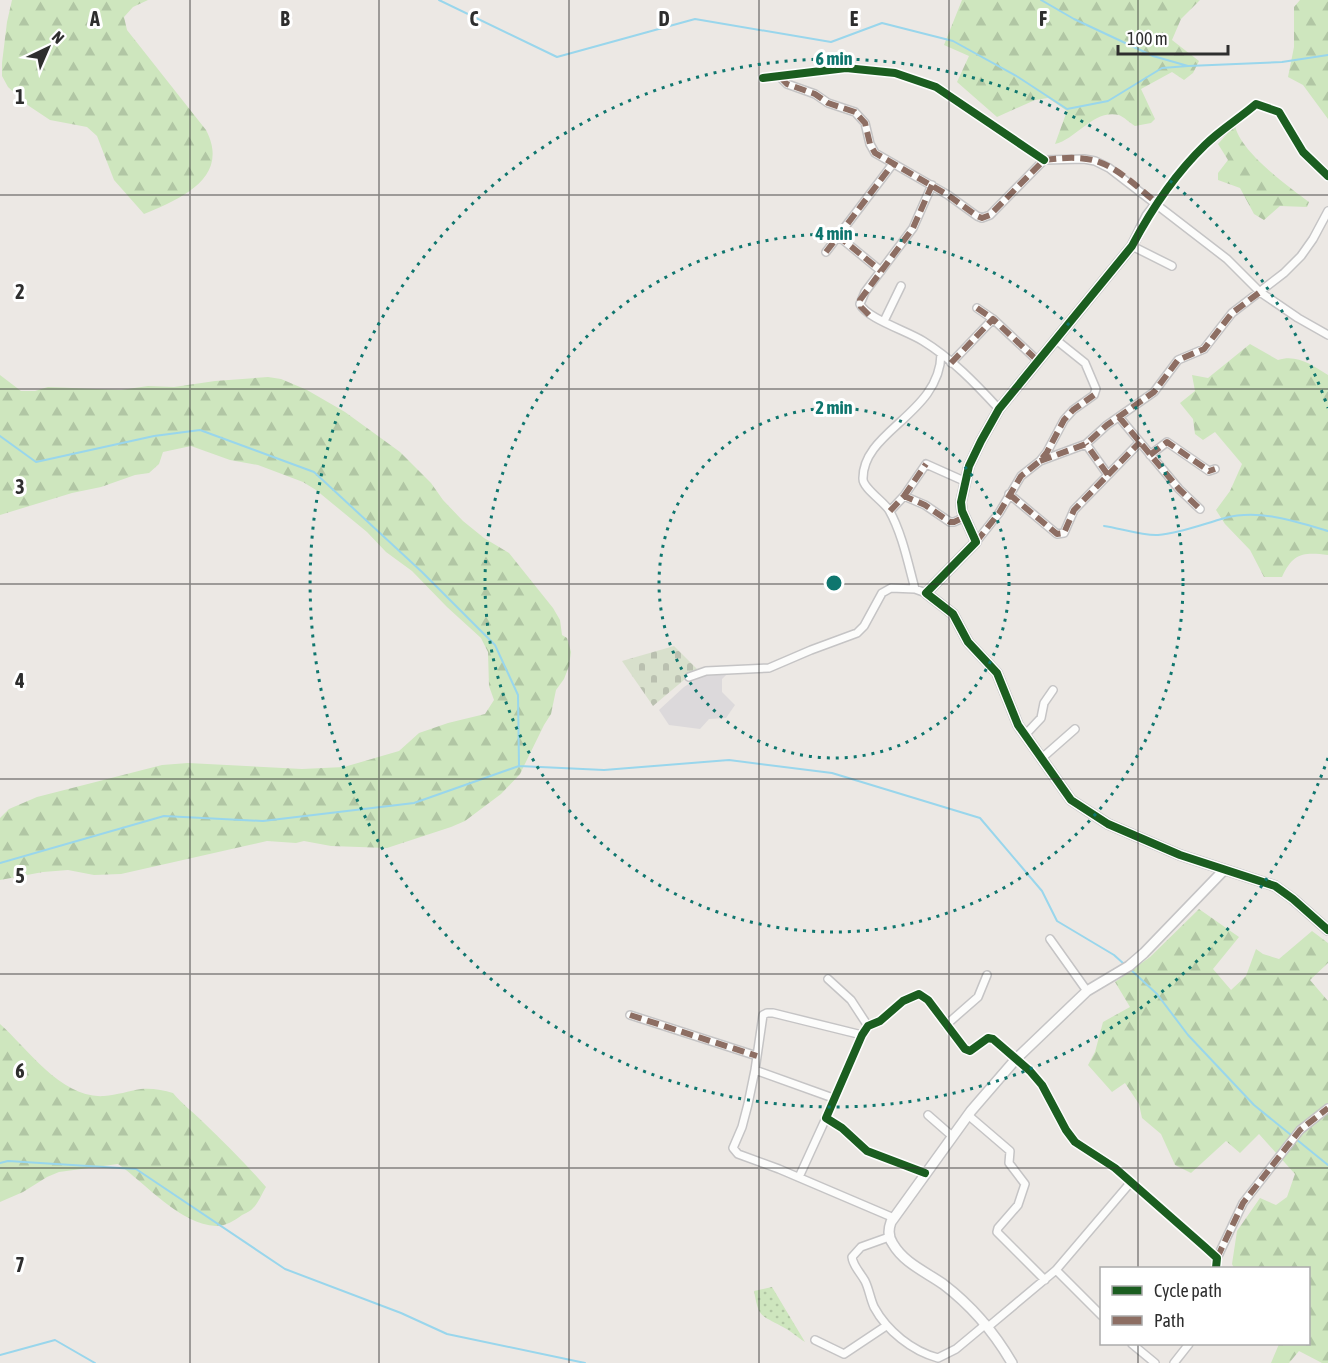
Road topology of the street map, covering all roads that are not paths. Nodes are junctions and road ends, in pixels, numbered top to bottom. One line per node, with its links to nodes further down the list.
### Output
1 (780, 77): 2 (street); 3 (street); 4 (street)
2 (763, 78)
3 (1044, 160): 6 (street); 7 (street)
4 (892, 165): 6 (street); 9 (street)
5 (1328, 176): 7 (street)
6 (932, 186): 13 (street)
7 (1157, 203): 10 (street); 15 (street)
8 (1328, 211): 15 (street)
9 (837, 235): 11 (street); 13 (street)
10 (1132, 246): 12 (street); 20 (street)
11 (826, 252)
12 (1172, 266)
13 (881, 272): 18 (street)
14 (901, 286): 18 (street)
15 (1260, 292): 19 (street); 25 (street)
16 (977, 308): 17 (street)
17 (993, 319): 22 (street); 23 (street)
18 (884, 321): 21 (street)
19 (1328, 335)
20 (1055, 339): 22 (street); 29 (street)
21 (941, 354): 23 (street); 36 (street)
22 (1038, 361): 24 (street)
23 (951, 363): 24 (street)
24 (999, 409): 32 (street)
25 (1119, 417): 26 (street); 27 (street)
26 (1140, 442): 28 (street); 31 (street)
27 (1086, 444): 29 (street); 31 (street)
28 (1150, 455): 30 (street); 35 (street)
29 (1040, 461): 33 (street)
30 (1215, 469)
31 (1108, 475): 33 (street)
32 (964, 481): 34 (street); 37 (street)
33 (1010, 494): 38 (street)
34 (904, 496): 36 (street); 37 (street)
35 (1200, 509)
36 (890, 511): 39 (street)
37 (965, 517): 38 (street)
38 (976, 542): 40 (street)
39 (915, 589): 40 (street); 41 (street)
40 (926, 593): 44 (street)
41 (689, 677)
42 (1053, 690): 44 (street)
43 (1074, 729): 45 (street)
44 (1025, 735): 45 (street)
45 (1042, 758): 46 (street)
46 (1224, 870): 47 (street); 51 (street)
47 (1328, 930)
48 (1050, 939): 51 (street)
49 (987, 975): 53 (street)
50 (828, 979): 54 (street)
51 (1087, 991): 57 (street)
52 (630, 1015): 56 (street)
53 (946, 1025): 54 (street); 57 (street)
54 (868, 1026): 55 (street)
55 (862, 1035): 56 (street); 59 (street)
56 (757, 1056): 58 (street)
57 (1016, 1059): 62 (street); 67 (street)
58 (756, 1070): 59 (street); 66 (street)
59 (833, 1098): 63 (street)
60 (1328, 1108): 70 (street)
61 (928, 1115): 64 (street)
62 (968, 1115): 64 (street); 73 (street)
63 (826, 1118): 65 (street); 66 (street)
64 (952, 1136): 65 (street)
65 (925, 1173): 68 (street)
66 (799, 1177): 68 (street)
67 (1131, 1182): 70 (street); 72 (street)
68 (894, 1218): 69 (street)
69 (889, 1237): 75 (street); 76 (street)
70 (1217, 1258): 71 (street)
71 (1216, 1267)
72 (1056, 1270): 73 (street); 74 (street)
73 (1045, 1280): 76 (street)
74 (1100, 1315)
75 (886, 1326): 76 (street); 77 (street)
76 (987, 1326): 80 (street)
77 (815, 1340)
78 (1133, 1345): 81 (street)
79 (1188, 1345): 82 (street)
80 (1012, 1363)
81 (1155, 1363)
82 (1173, 1363)

